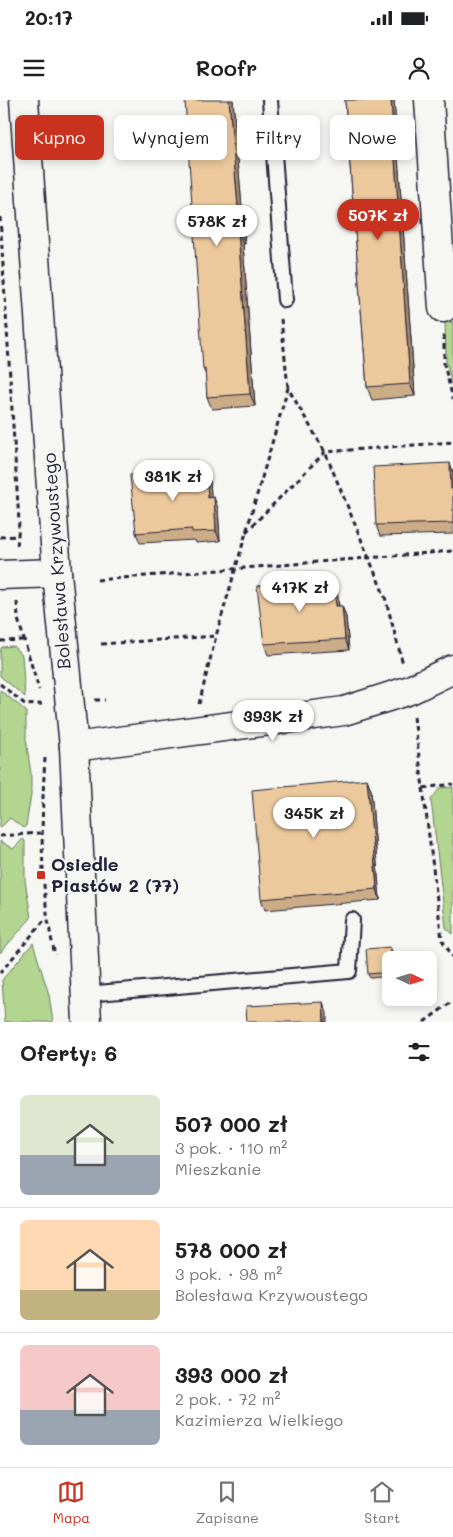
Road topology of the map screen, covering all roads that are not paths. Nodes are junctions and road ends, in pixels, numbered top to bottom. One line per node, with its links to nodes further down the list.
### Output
1 (24, 100): 6 (street, Bolesława Krzywoustego)
2 (270, 100): 4 (lane)
3 (429, 100): 5 (street)
4 (285, 300)
5 (443, 308)
6 (58, 573): 7 (street); 9 (street, Bolesława Krzywoustego)
7 (8, 575)
8 (453, 668): 9 (street)
9 (74, 747): 11 (street, Bolesława Krzywoustego)
10 (352, 920): 11 (lane)
11 (86, 994): 12 (street, Bolesława Krzywoustego)
12 (88, 1022)

